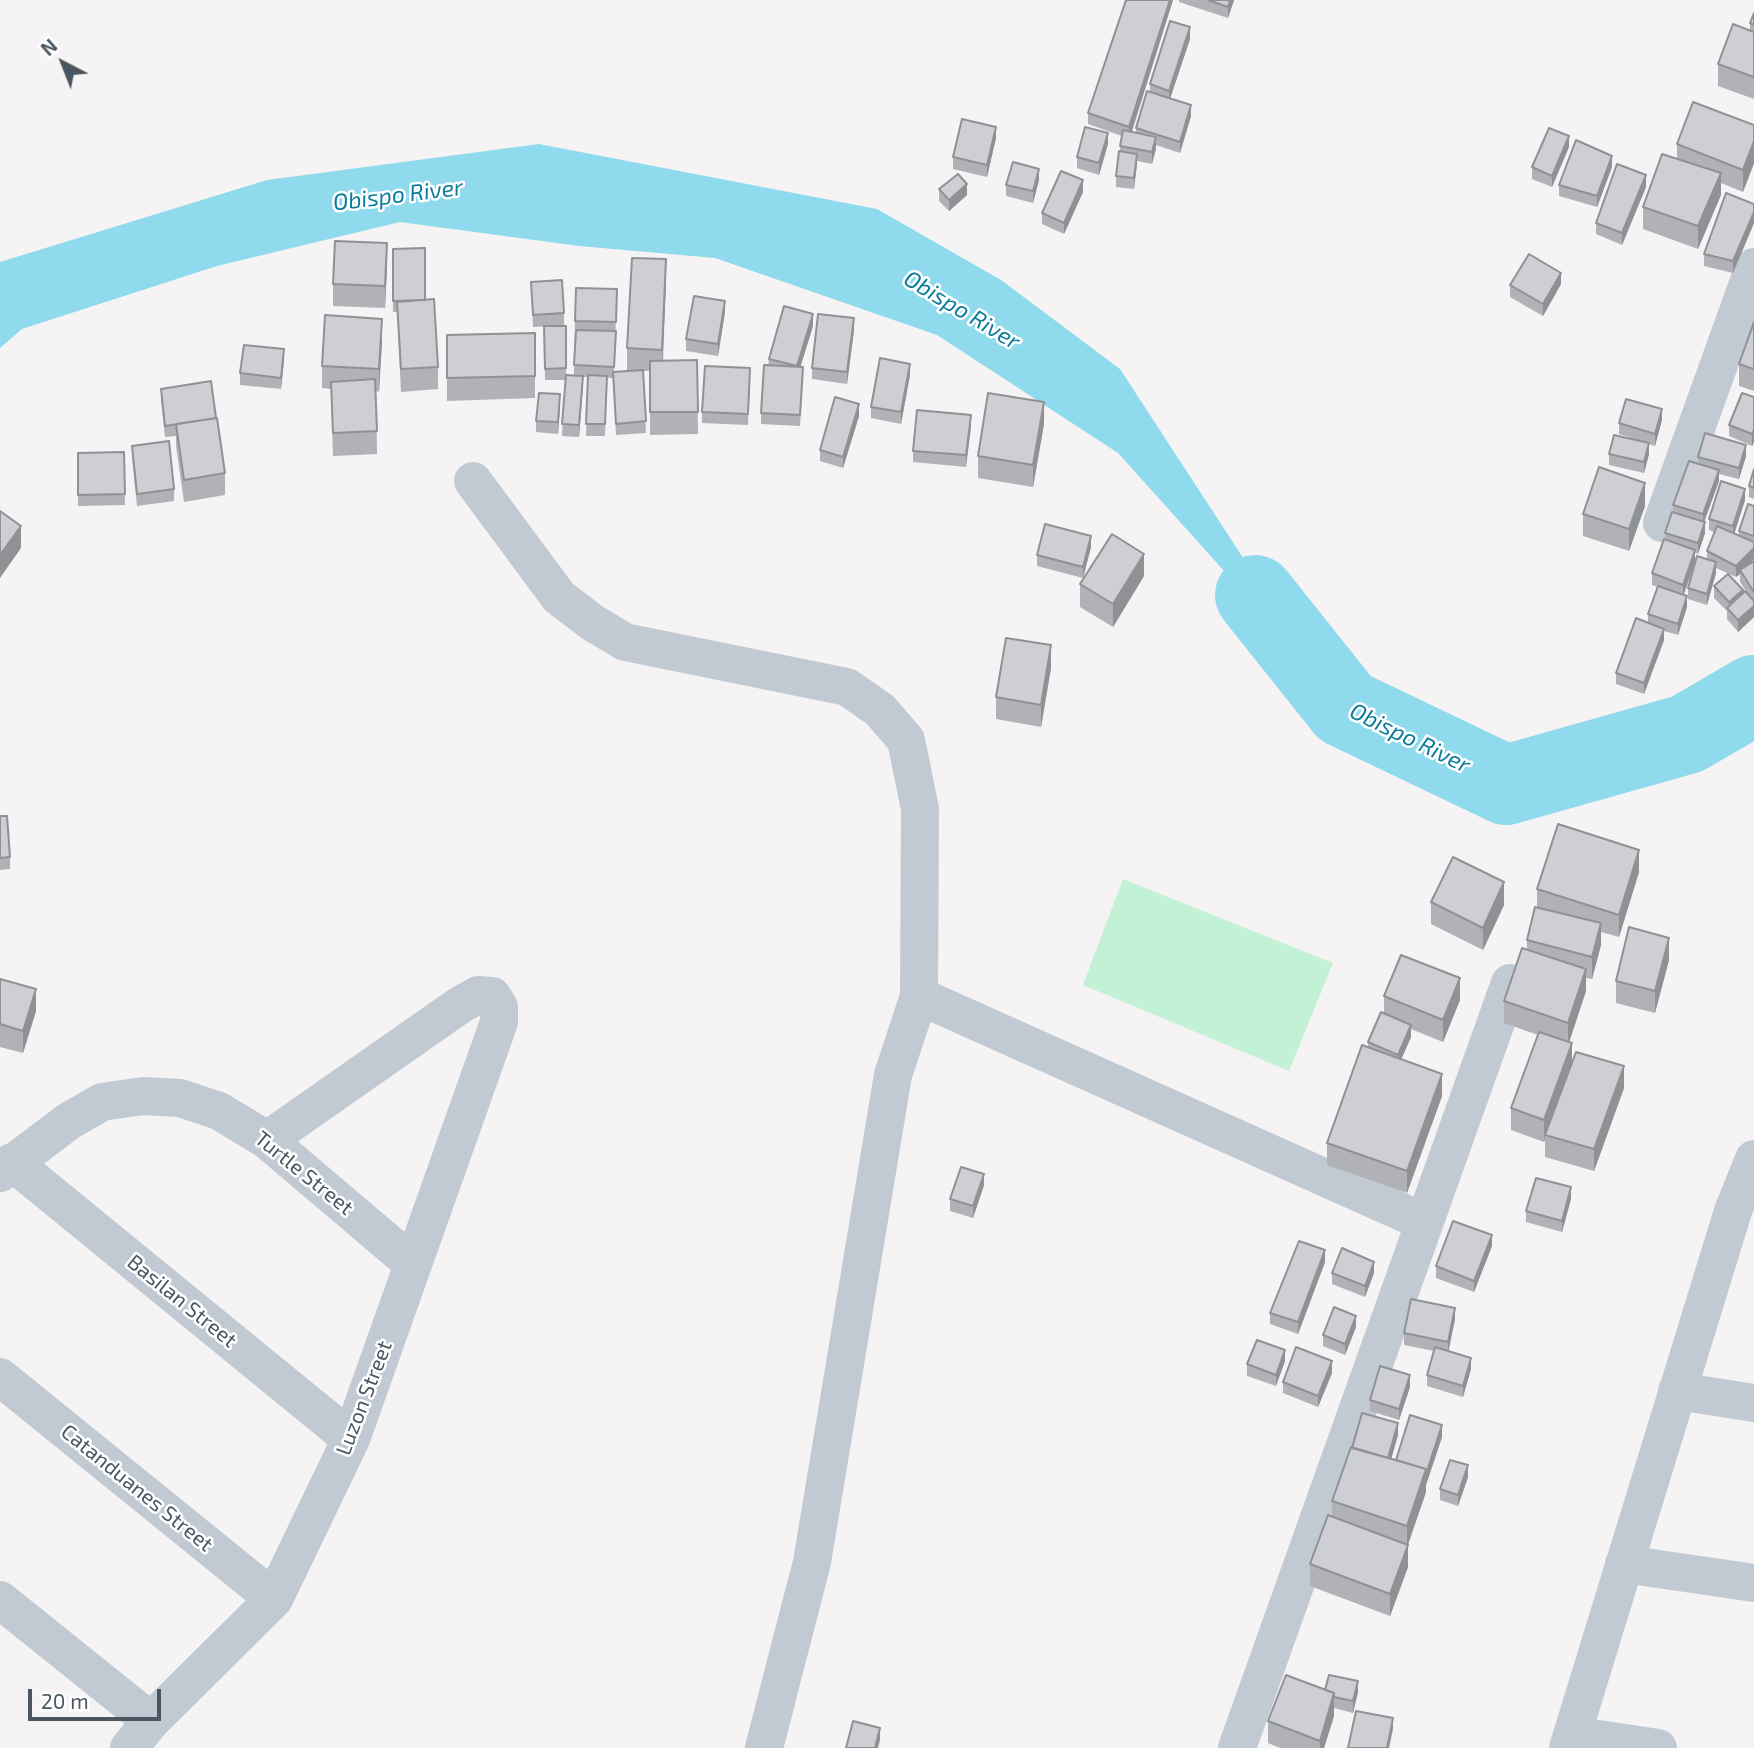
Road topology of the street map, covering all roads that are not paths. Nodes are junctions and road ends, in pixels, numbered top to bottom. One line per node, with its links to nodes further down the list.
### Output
1 (1754, 267): 3 (street)
2 (473, 481): 5 (street)
3 (1662, 523)
4 (1510, 983): 10 (street)
5 (919, 996): 10 (street); 22 (street)
6 (267, 1140): 8 (street, Turtle Street); 11 (street, Turtle Street); 11 (street, Luzon Street)
7 (1754, 1159): 9 (street)
8 (6, 1167): 15 (street, Basilan Street)
9 (1743, 1212): 13 (street)
10 (1424, 1222): 23 (street)
11 (413, 1264): 15 (street, Luzon Street)
12 (0, 1377): 18 (street, Catanduanes Street)
13 (1677, 1391): 14 (street); 16 (street)
14 (1754, 1402)
15 (351, 1440): 18 (street, Luzon Street)
16 (1624, 1564): 17 (street); 21 (street)
17 (1754, 1583)
18 (274, 1599): 20 (street, Luzon Street)
19 (0, 1600): 20 (street)
20 (140, 1735)
21 (1570, 1741): 24 (street)
22 (764, 1748)
23 (1237, 1748)
24 (1658, 1748)

